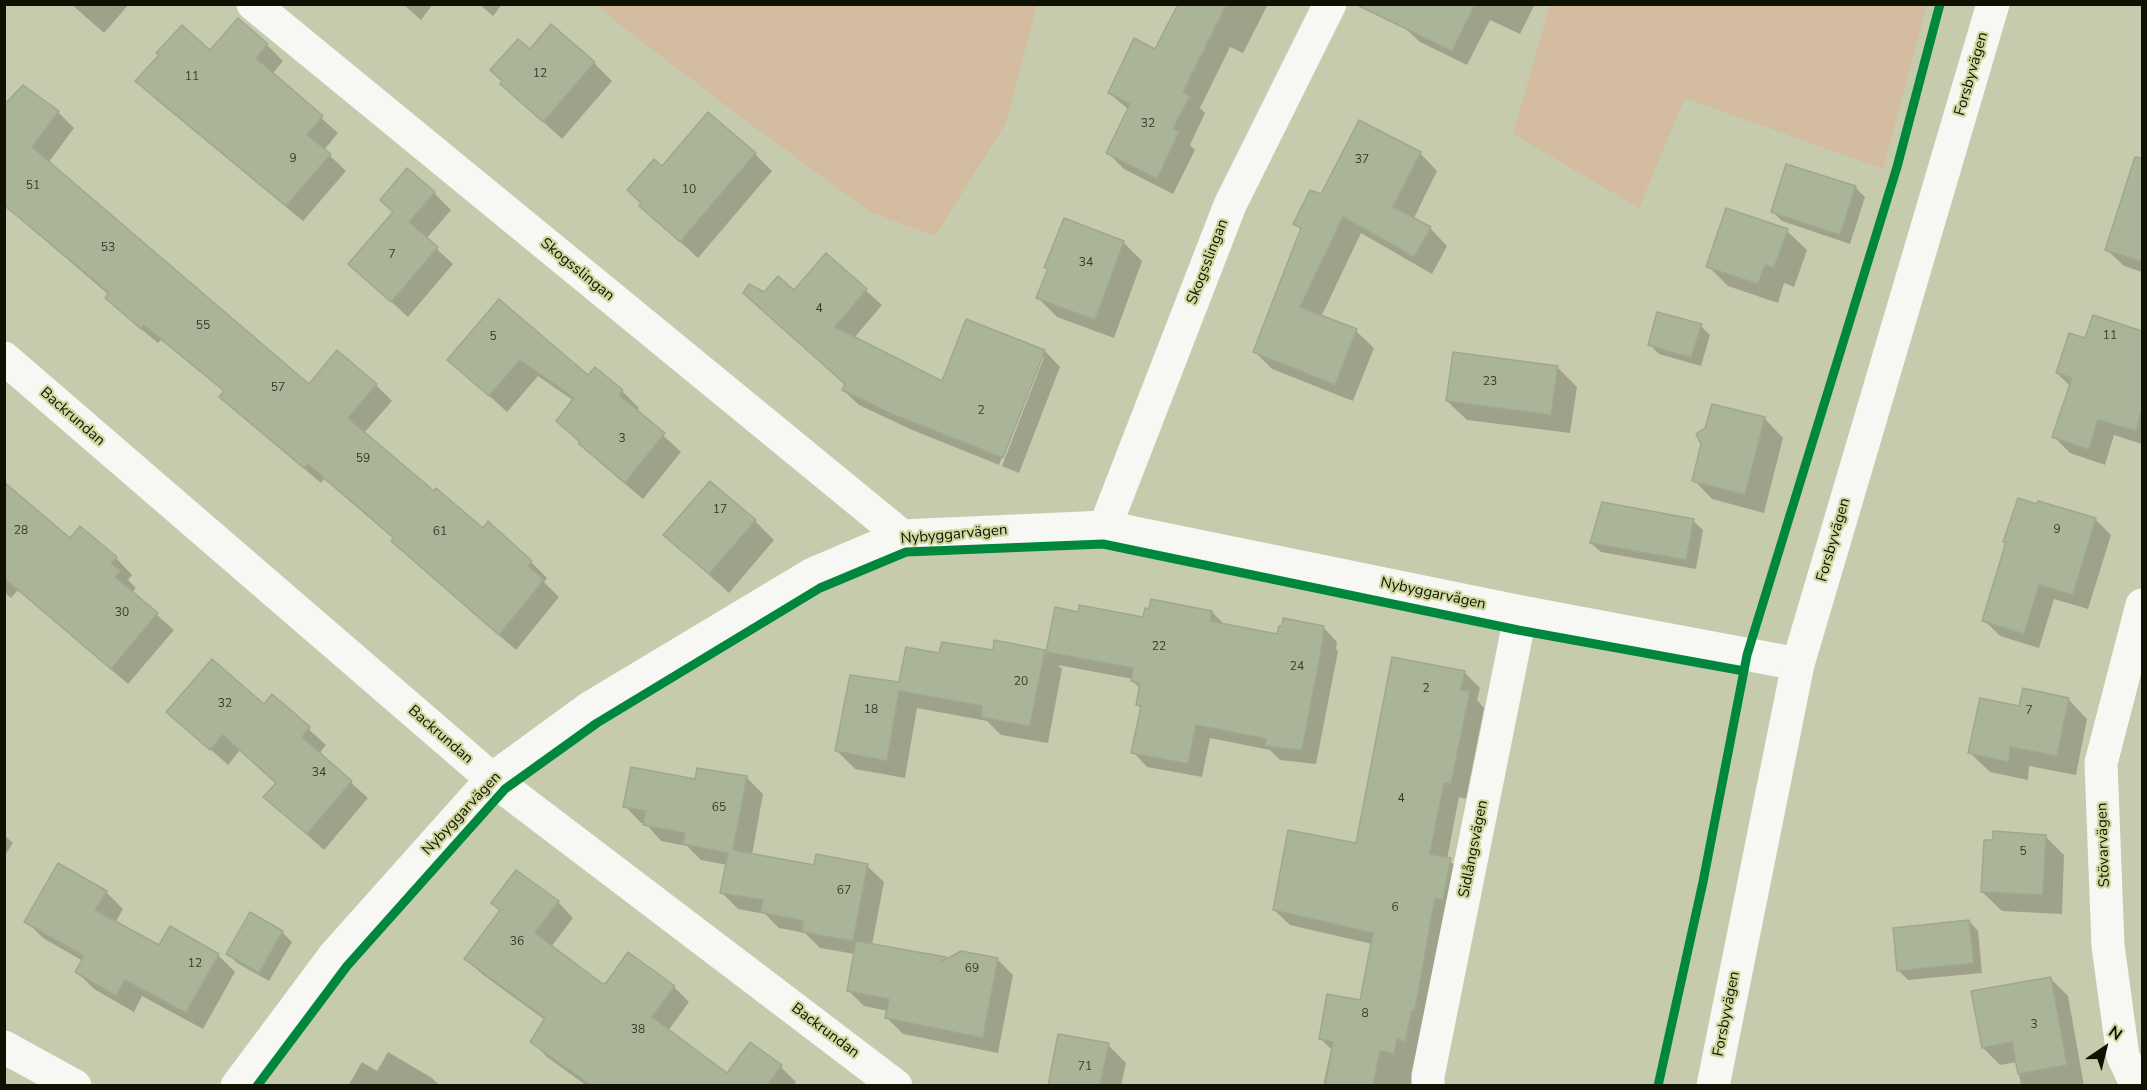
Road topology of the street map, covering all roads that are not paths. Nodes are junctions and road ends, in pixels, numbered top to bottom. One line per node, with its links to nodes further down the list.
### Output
1 (253, 4): 6 (street, Skogsslingan)
2 (1330, 4): 5 (street, Skogsslingan)
3 (1993, 4): 9 (street, Forsbyvägen)
4 (4, 358): 10 (street, Backrundan)
5 (1105, 527): 6 (street, Nybyggarvägen); 8 (street, Nybyggarvägen)
6 (902, 536): 10 (street, Nybyggarvägen)
7 (2142, 605): 17 (street, Stövarvägen)
8 (1521, 612): 9 (street, Nybyggarvägen); 15 (street, Sidlångsvägen)
9 (1798, 664): 16 (street, Forsbyvägen)
10 (492, 779): 13 (street, Nybyggarvägen); 14 (street, Backrundan)
11 (4, 1047): 12 (street)
12 (75, 1086)
13 (237, 1086)
14 (896, 1086)
15 (1428, 1086)
16 (1713, 1086)
17 (2137, 1086)

